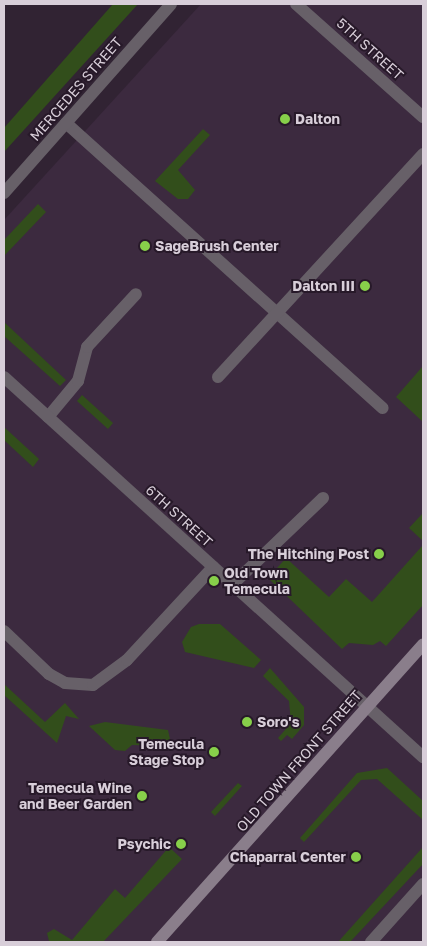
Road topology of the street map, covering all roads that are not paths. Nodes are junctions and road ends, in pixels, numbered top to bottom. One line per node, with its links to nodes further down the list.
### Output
1 (171, 4): 4 (street, MERCEDES STREET)
2 (296, 4): 3 (street, 5TH STREET)
3 (423, 117)
4 (66, 123): 6 (street, MERCEDES STREET); 8 (street)
5 (423, 154): 8 (street)
6 (4, 193)
7 (136, 294): 12 (street)
8 (276, 312): 10 (street); 11 (street)
9 (4, 377): 12 (street, 6TH STREET)
10 (218, 377)
11 (383, 408)
12 (48, 417): 14 (street, 6TH STREET)
13 (323, 498): 15 (street)
14 (213, 567): 15 (street, 6TH STREET); 16 (street)
15 (232, 585): 18 (street, 6TH STREET)
16 (4, 631)
17 (423, 644): 18 (main road, OLD TOWN FRONT STREET)
18 (366, 706): 19 (street, 6TH STREET); 21 (main road, OLD TOWN FRONT STREET)
19 (423, 757)
20 (423, 884): 22 (street)
21 (157, 942)
22 (371, 942)

